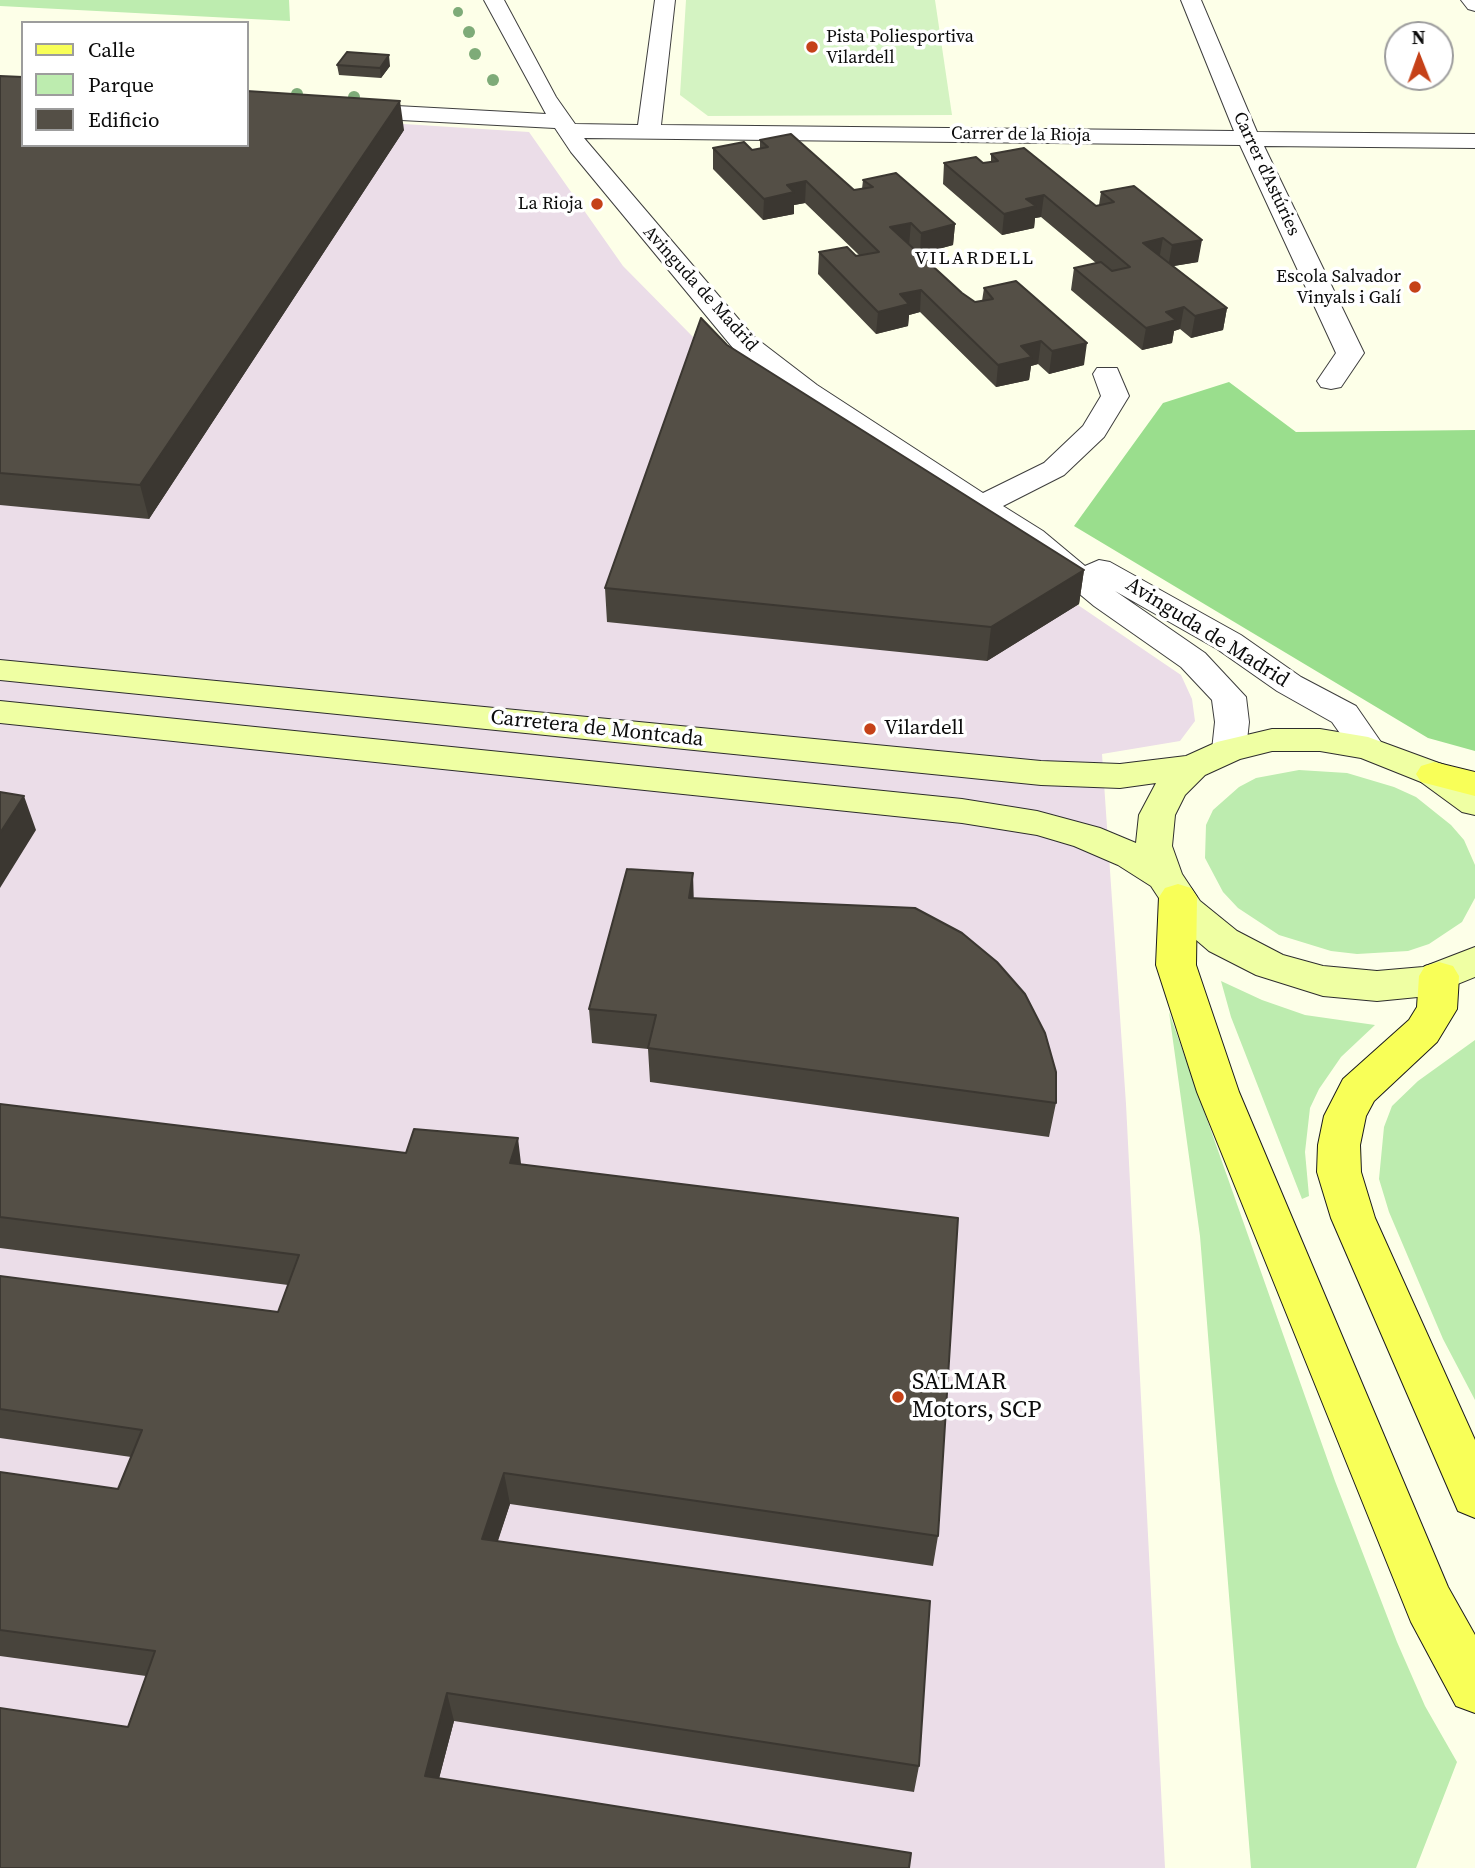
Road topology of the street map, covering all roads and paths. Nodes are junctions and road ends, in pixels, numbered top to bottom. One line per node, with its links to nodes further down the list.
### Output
1 (494, 0): 7 (street, Avinguda de Madrid)
2 (665, 0): 8 (street)
3 (1191, 0): 9 (street, Carrer d'Astúries)
4 (1471, 0): 5 (street)
5 (1475, 5)
6 (248, 105): 7 (street, Carrer de la Rioja)
7 (564, 126): 8 (street, Carrer de la Rioja); 13 (street, Avinguda de Madrid)
8 (649, 131): 9 (street, Carrer de la Rioja)
9 (1248, 137): 10 (street, Carrer de la Rioja); 12 (street, Carrer d'Astúries)
10 (1475, 141)
11 (1107, 374): 13 (street)
12 (1331, 381)
13 (982, 505): 14 (street, Avinguda de Madrid)
14 (1032, 538): 17 (street, Avinguda de Madrid); 18 (street, Avinguda de Madrid)
15 (0, 670): 19 (street, Carretera de Montcada)
16 (0, 712): 23 (street, Carretera de Montcada)
17 (1368, 748): 18 (street); 20 (street)
18 (1229, 750): 19 (street)
19 (1193, 767): 23 (street)
20 (1434, 774): 21 (main road); 22 (street)
21 (1475, 784)
22 (1475, 803)
23 (1171, 887): 24 (street); 26 (main road)
24 (1457, 968): 25 (main road)
25 (1475, 1495)
26 (1475, 1687)

